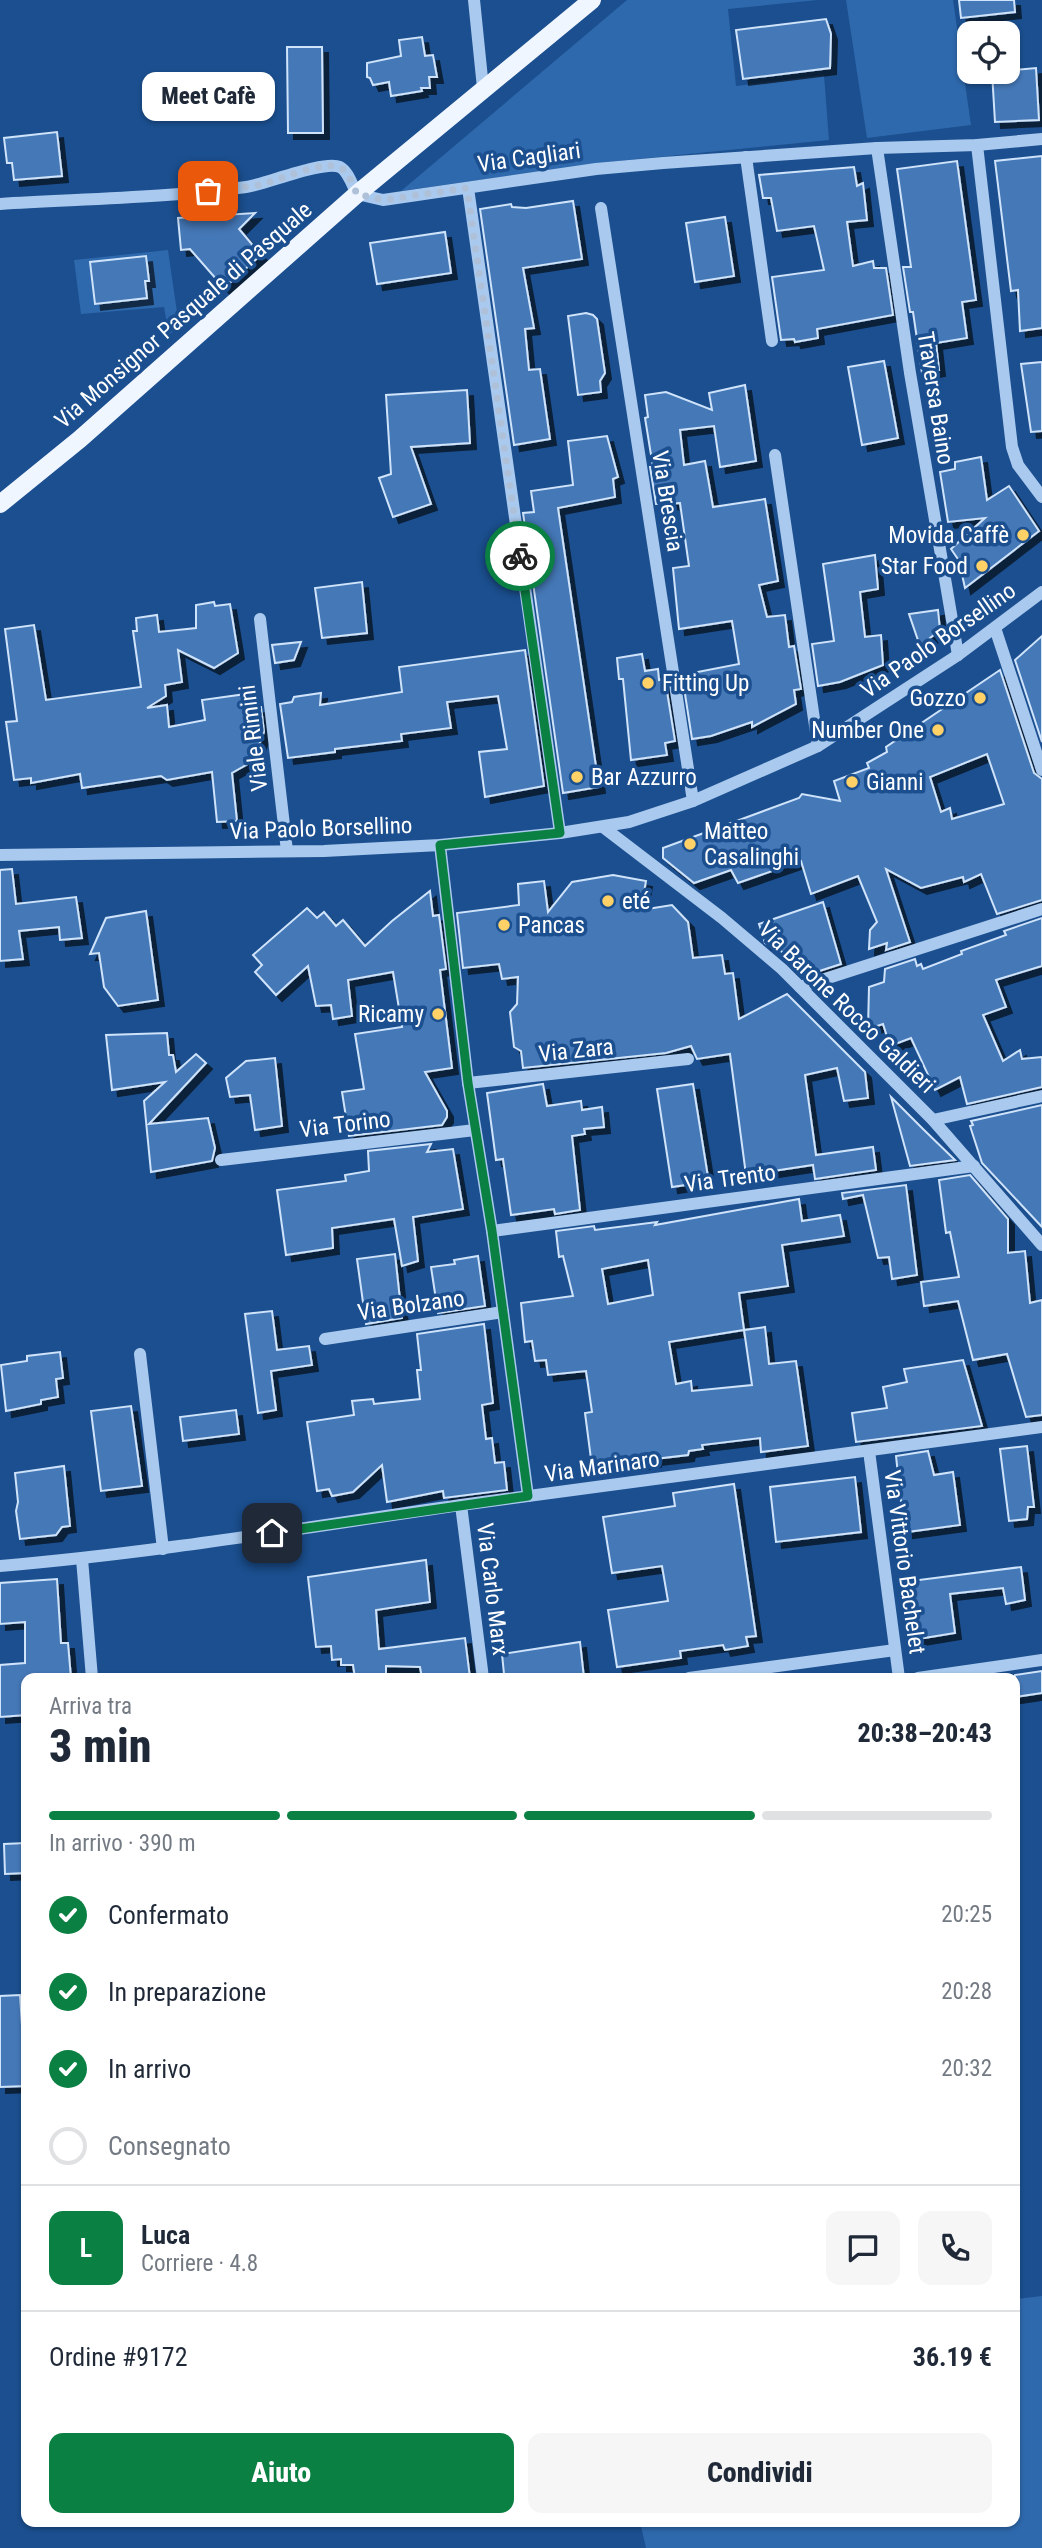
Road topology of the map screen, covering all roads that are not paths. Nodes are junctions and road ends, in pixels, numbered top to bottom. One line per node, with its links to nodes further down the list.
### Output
1 (474, 0): 3 (street)
2 (592, 0): 3 (main road, Via Monsignor Pasquale di Pasquale)
3 (483, 88): 9 (main road, Via Monsignor Pasquale di Pasquale)
4 (1042, 139): 5 (street, Via Cagliari)
5 (977, 145): 6 (street, Via Cagliari); 14 (street)
6 (877, 148): 7 (street, Via Cagliari); 19 (street, Traversa Baino)
7 (746, 157): 8 (street, Via Cagliari); 12 (street)
8 (467, 188): 9 (street, Via Cagliari); 24 (street)
9 (357, 194): 10 (street); 15 (main road, Via Monsignor Pasquale di Pasquale)
10 (0, 204)
11 (601, 208): 22 (street, Via Brescia)
12 (772, 341)
13 (775, 455): 20 (street)
14 (1042, 497)
15 (0, 504)
16 (1042, 592): 18 (street, Via Paolo Borsellino)
17 (260, 619): 26 (street, Viale Rimini)
18 (995, 628): 19 (street, Via Paolo Borsellino); 21 (street)
19 (958, 654): 20 (street, Via Paolo Borsellino)
20 (818, 746): 22 (street, Via Paolo Borsellino)
21 (1042, 770)
22 (693, 801): 23 (street, Via Paolo Borsellino)
23 (603, 827): 24 (street, Via Paolo Borsellino); 29 (street, Via Barone Rocco Galdieri)
24 (560, 833): 25 (street, Via Paolo Borsellino)
25 (440, 845): 26 (street, Via Paolo Borsellino); 31 (street)
26 (287, 852): 27 (street, Via Paolo Borsellino)
27 (0, 855)
28 (1042, 909): 29 (street)
29 (800, 987): 33 (street, Via Barone Rocco Galdieri)
30 (688, 1059): 31 (street, Via Zara)
31 (468, 1083): 34 (street)
32 (1042, 1096): 33 (street)
33 (933, 1119): 36 (street, Via Barone Rocco Galdieri)
34 (475, 1130): 35 (street, Via Torino); 37 (street)
35 (221, 1160)
36 (974, 1166): 37 (street, Via Trento); 38 (street, Via Barone Rocco Galdieri)
37 (492, 1231): 39 (street)
38 (1041, 1241)
39 (503, 1312): 40 (street, Via Bolzano); 44 (street)
40 (325, 1339)
41 (140, 1354): 46 (street)
42 (1042, 1427): 43 (street, Via Marinaro)
43 (869, 1451): 44 (street, Via Marinaro); 49 (street, Via Vittorio Bachelet)
44 (528, 1496): 45 (street, Via Marinaro)
45 (461, 1505): 46 (street, Via Marinaro); 52 (street, Via Carlo Marx)
46 (163, 1549): 47 (street, Via Marinaro)
47 (82, 1559): 48 (street, Via Marinaro); 51 (street)
48 (0, 1566)
49 (895, 1650): 53 (street); 54 (street, Via Vittorio Bachelet)
50 (1042, 1660): 55 (street)
51 (92, 1673)
52 (482, 1673)
53 (726, 1673)
54 (898, 1673)
55 (952, 1673)

